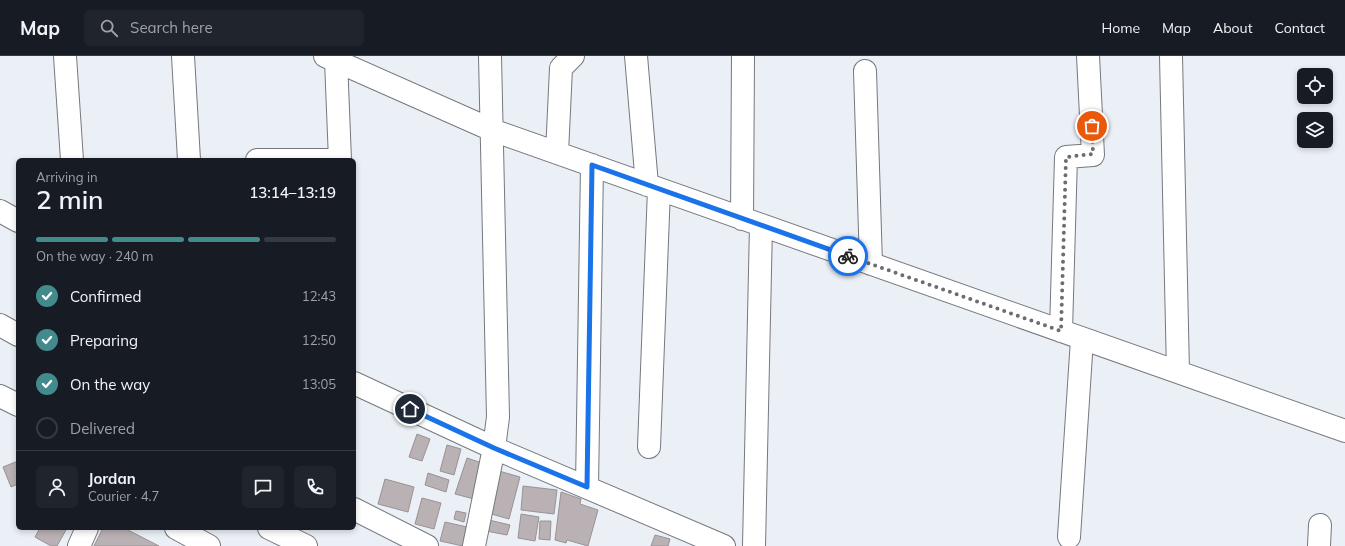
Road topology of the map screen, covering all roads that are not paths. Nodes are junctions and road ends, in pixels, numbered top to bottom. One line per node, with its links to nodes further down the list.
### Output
1 (65, 56): 13 (street)
2 (183, 56): 14 (street)
3 (490, 56): 11 (street)
4 (573, 56): 12 (street)
5 (636, 56): 17 (street)
6 (743, 56): 20 (street)
7 (1088, 56): 23 (street)
8 (1171, 56): 26 (street)
9 (330, 58): 11 (street); 15 (street)
10 (865, 72): 21 (street)
11 (492, 130): 12 (street); 32 (street)
12 (557, 153): 16 (street)
13 (72, 158)
14 (189, 158)
15 (340, 158)
16 (592, 165): 17 (street); 33 (street)
17 (653, 187): 20 (street); 31 (street)
18 (0, 211): 19 (street)
19 (16, 220)
20 (752, 222): 21 (street); 45 (street)
21 (871, 264): 23 (street)
22 (0, 325): 24 (street)
23 (1061, 331): 25 (street)
24 (16, 334)
25 (1082, 339): 26 (street); 38 (street)
26 (1178, 372): 30 (street)
27 (356, 384): 32 (street)
28 (0, 396): 29 (street)
29 (16, 404)
30 (1345, 431)
31 (649, 447)
32 (494, 448): 33 (street); 43 (street)
33 (587, 487): 44 (street)
34 (356, 510): 42 (street)
35 (86, 530): 39 (street)
36 (180, 530): 40 (street)
37 (273, 530): 41 (street)
38 (1069, 537)
39 (79, 546)
40 (209, 546)
41 (306, 546)
42 (427, 546)
43 (474, 546)
44 (724, 546)
45 (754, 546)

